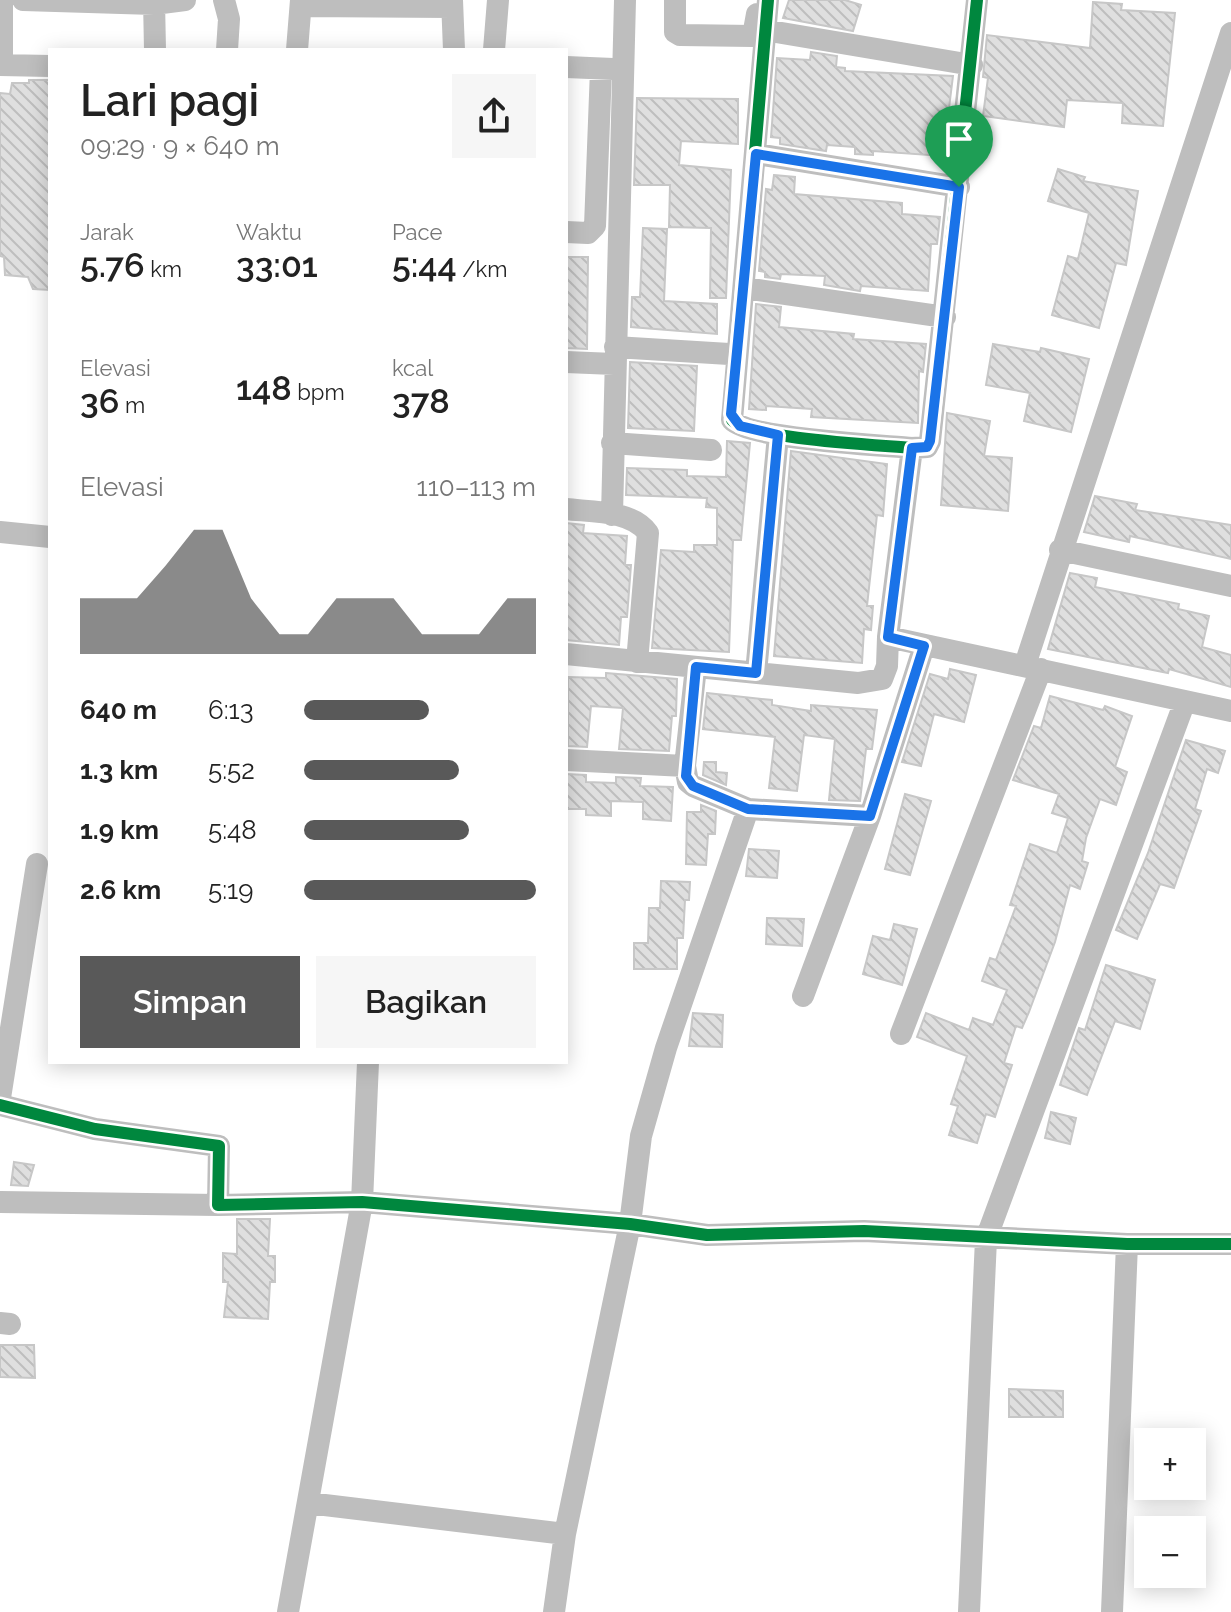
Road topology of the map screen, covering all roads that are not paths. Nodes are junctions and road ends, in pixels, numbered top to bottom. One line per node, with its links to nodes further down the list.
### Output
1 (2, 0): 21 (street)
2 (23, 0): 11 (street)
3 (185, 0): 11 (street)
4 (224, 0): 17 (street)
5 (498, 0): 20 (street)
6 (625, 0): 25 (street)
7 (675, 0): 8 (street)
8 (758, 0)
9 (768, 0): 14 (street)
10 (977, 0): 22 (street)
11 (154, 2): 16 (street)
12 (301, 3): 13 (street); 18 (street)
13 (452, 4): 19 (street)
14 (764, 30): 22 (street); 26 (street)
15 (1231, 33): 42 (street)
16 (155, 48)
17 (227, 48)
18 (297, 48)
19 (454, 48)
20 (494, 48)
21 (1, 65): 23 (street)
22 (972, 65): 27 (street)
23 (48, 66)
24 (568, 67): 25 (street)
25 (611, 70): 28 (street); 32 (street)
26 (756, 154): 27 (street); 29 (street)
27 (959, 187): 30 (street)
28 (568, 232)
29 (744, 288): 30 (street); 34 (street)
30 (945, 317): 36 (street)
31 (729, 354): 32 (street)
32 (615, 356): 33 (street); 35 (street)
33 (568, 362)
34 (778, 435): 36 (street); 50 (street)
35 (612, 443): 37 (street); 39 (street)
36 (912, 448): 44 (street)
37 (711, 450)
38 (568, 509): 39 (street)
39 (612, 515): 47 (street)
40 (0, 532): 41 (street)
41 (48, 537)
42 (1060, 550): 43 (street); 49 (street)
43 (1231, 586)
44 (888, 637): 45 (street); 50 (street)
45 (924, 646): 49 (street); 56 (street)
46 (568, 654): 47 (street)
47 (637, 662): 48 (street)
48 (696, 667): 50 (street); 54 (street)
49 (1033, 667): 51 (street); 59 (street)
50 (756, 673)
51 (1185, 701): 52 (street); 67 (street)
52 (1231, 711)
53 (568, 760): 54 (street)
54 (685, 766): 55 (street)
55 (748, 809): 56 (street); 66 (street)
56 (870, 816): 58 (street)
57 (37, 864): 61 (street)
58 (803, 996)
59 (901, 1034)
60 (368, 1064): 64 (street)
61 (0, 1098)
62 (0, 1105): 65 (street)
63 (0, 1202): 65 (street)
64 (362, 1202): 65 (street); 66 (street); 70 (street)
65 (218, 1205)
66 (630, 1224): 67 (street); 71 (street)
67 (986, 1239): 68 (street); 74 (street)
68 (1127, 1244): 69 (street); 75 (street)
69 (1231, 1244)
70 (308, 1503): 71 (street); 72 (street)
71 (565, 1534): 73 (street)
72 (288, 1612)
73 (554, 1612)
74 (969, 1612)
75 (1112, 1612)

